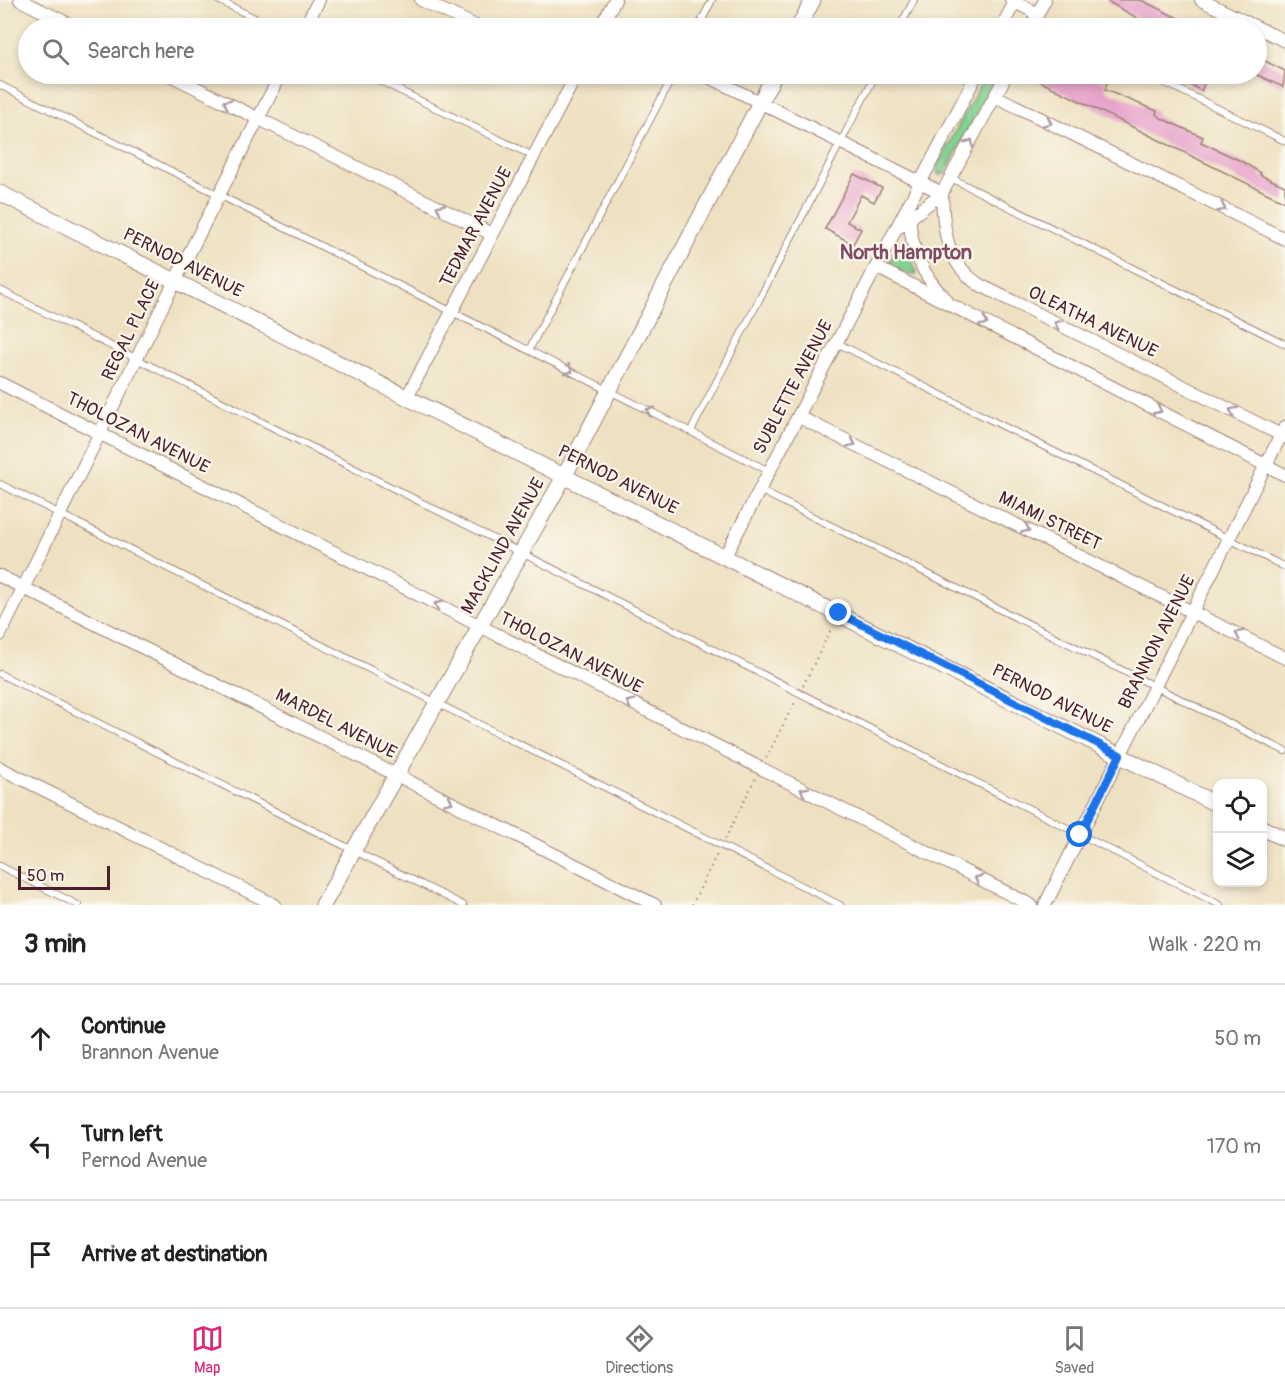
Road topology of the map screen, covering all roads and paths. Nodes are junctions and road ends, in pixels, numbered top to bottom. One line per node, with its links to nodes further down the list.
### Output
1 (20, 0): 12 (street)
2 (218, 0): 13 (lane)
3 (319, 0): 14 (street)
4 (421, 0): 15 (street)
5 (615, 0): 16 (street)
6 (712, 0): 17 (lane)
7 (813, 0): 18 (street)
8 (914, 0): 19 (lane)
9 (1045, 0): 22 (street)
10 (1201, 0): 23 (street)
11 (1014, 1): 20 (street); 21 (street)
12 (57, 18)
13 (255, 18)
14 (309, 18)
15 (459, 18)
16 (609, 18)
17 (703, 18)
18 (803, 18)
19 (904, 18)
20 (1005, 18)
21 (1033, 18)
22 (1036, 18)
23 (1238, 18)
24 (1267, 32): 25 (street)
25 (1285, 41)
26 (189, 84): 40 (street, one-way to 26)
27 (276, 84): 40 (street, REGAL PLACE)
28 (386, 84): 43 (lane)
29 (571, 84): 43 (street, TEDMAR AVENUE)
30 (669, 84): 61 (lane)
31 (722, 84): 39 (street)
32 (770, 84): 39 (street, MACKLIND AVENUE)
33 (871, 84): 42 (lane)
34 (972, 84): 45 (street, SUBLETTE AVENUE)
35 (1002, 84): 38 (street, SUBLETTE AVENUE)
36 (1168, 84): 41 (lane)
37 (0, 85): 48 (lane)
38 (995, 96): 44 (street, SUBLETTE AVENUE, one-way to 38); 53 (street, one-way to 53)
39 (759, 104): 42 (street); 64 (street, MACKLIND AVENUE)
40 (259, 118): 48 (street, REGAL PLACE); 51 (street, one-way to 40)
41 (1285, 141)
42 (839, 144): 45 (street); 67 (lane)
43 (533, 156): 51 (street, TEDMAR AVENUE)
44 (951, 178): 47 (street, SUBLETTE AVENUE); 60 (lane)
45 (920, 183): 47 (street); 49 (street, SUBLETTE AVENUE)
46 (0, 193): 55 (street, PERNOD AVENUE)
47 (942, 193): 50 (street, SUBLETTE AVENUE); 68 (street, OLEATHA AVENUE, one-way to 47)
48 (220, 195): 55 (street, REGAL PLACE); 57 (lane)
49 (912, 196): 50 (street); 52 (street, SUBLETTE AVENUE)
50 (909, 218): 52 (street, SUBLETTE AVENUE); 58 (street)
51 (492, 234): 57 (street, TEDMAR AVENUE)
52 (893, 234): 54 (street, SUBLETTE AVENUE)
53 (1285, 239)
54 (876, 267): 58 (street); 59 (street, SUBLETTE AVENUE)
55 (175, 281): 62 (street, REGAL PLACE); 65 (street, PERNOD AVENUE)
56 (0, 290): 62 (lane)
57 (452, 311): 61 (lane); 65 (street, TEDMAR AVENUE)
58 (962, 311): 70 (street, one-way to 70)
59 (837, 343): 66 (street, SUBLETTE AVENUE); 77 (lane)
60 (1285, 344)
61 (529, 350): 64 (lane, one-way to 64)
62 (138, 359): 69 (street, REGAL PLACE); 78 (lane)
63 (0, 383): 69 (street, THOLOZAN AVENUE)
64 (609, 390): 67 (lane, one-way to 64); 72 (street, MACKLIND AVENUE)
65 (407, 397): 72 (street, PERNOD AVENUE)
66 (799, 417): 71 (street, SUBLETTE AVENUE); 83 (street, MIAMI STREET, one-way to 83)
67 (691, 431): 71 (lane)
68 (1284, 433): 70 (street, BRANNON AVENUE)
69 (101, 434): 76 (street, REGAL PLACE); 84 (street, THOLOZAN AVENUE, one-way to 69)
70 (1266, 465): 73 (street); 77 (street, BRANNON AVENUE)
71 (769, 471): 75 (street, SUBLETTE AVENUE)
72 (565, 475): 78 (street, MACKLIND AVENUE); 79 (street, PERNOD AVENUE)
73 (1285, 475)
74 (0, 484): 76 (lane)
75 (759, 490): 79 (street, SUBLETTE AVENUE); 88 (lane)
76 (61, 514): 82 (street, REGAL PLACE); 89 (lane)
77 (1229, 540): 80 (lane); 83 (street, BRANNON AVENUE)
78 (523, 552): 84 (street, MACKLIND AVENUE); 96 (lane)
79 (725, 556): 91 (street, PERNOD AVENUE)
80 (1285, 567)
81 (0, 576): 82 (street, MARDEL AVENUE)
82 (24, 588): 85 (street, REGAL PLACE); 93 (street, MARDEL AVENUE)
83 (1193, 611): 86 (street, MIAMI STREET, one-way to 83); 88 (street, BRANNON AVENUE)
84 (480, 627): 89 (street, MACKLIND AVENUE); 107 (street, THOLOZAN AVENUE, one-way to 84)
85 (0, 636)
86 (1285, 658)
87 (0, 674): 98 (lane)
88 (1155, 686): 90 (lane); 91 (street, BRANNON AVENUE)
89 (438, 702): 93 (street, MACKLIND AVENUE); 106 (lane)
90 (1285, 750)
91 (1120, 755): 94 (street, PERNOD AVENUE); 96 (street, BRANNON AVENUE)
92 (0, 768): 102 (street)
93 (397, 775): 98 (street, MACKLIND AVENUE); 105 (street, MARDEL AVENUE, one-way to 105)
94 (1213, 802)
95 (1267, 830): 97 (street)
96 (1080, 835): 108 (street, BRANNON AVENUE); 109 (lane)
97 (1285, 840)
98 (354, 850): 103 (street, MACKLIND AVENUE); 104 (lane)
99 (1, 868): 100 (lane)
100 (70, 903): 101 (lane)
101 (78, 905)
102 (275, 905)
103 (323, 905)
104 (463, 905)
105 (655, 905)
106 (840, 905)
107 (1030, 905)
108 (1045, 905)
109 (1221, 905)

